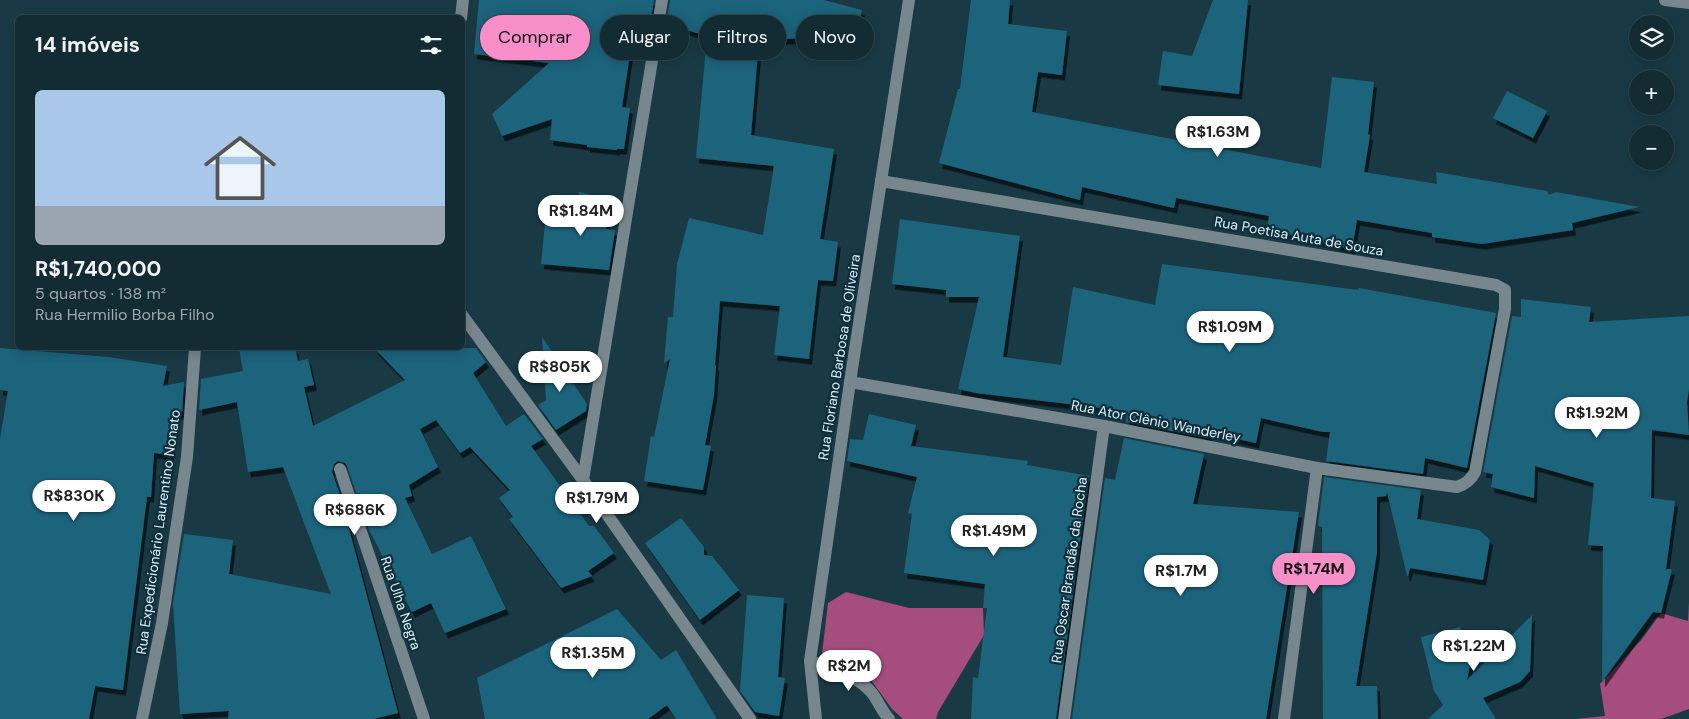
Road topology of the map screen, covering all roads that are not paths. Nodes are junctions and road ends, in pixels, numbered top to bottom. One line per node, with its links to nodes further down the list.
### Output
1 (463, 0): 6 (street)
2 (662, 0): 14 (street)
3 (909, 0): 7 (street, Rua Floriano Barbosa de Oliveira)
4 (1665, 0): 5 (street)
5 (1689, 3)
6 (461, 15)
7 (881, 181): 10 (street, Rua Floriano Barbosa de Oliveira); 15 (street, Rua Poetisa Auta de Souza)
8 (465, 319): 14 (street)
9 (195, 350): 17 (street, Rua Expedicionário Laurentino Nonato)
10 (850, 382): 11 (street, Rua Ator Clênio Wanderley); 16 (street, Rua Floriano Barbosa de Oliveira)
11 (1104, 426): 12 (street, Rua Ator Clênio Wanderley); 22 (street, Rua Oscar Brandão da Rocha)
12 (1317, 468): 15 (street, Rua Ator Clênio Wanderley); 23 (street)
13 (340, 469): 18 (street, Rua Ulha Negra)
14 (583, 480): 19 (street)
15 (1457, 487)
16 (810, 661): 20 (street, Rua Floriano Barbosa de Oliveira); 21 (street)
17 (142, 719)
18 (424, 719)
19 (750, 719)
20 (816, 719)
21 (889, 719)
22 (1064, 719)
23 (1284, 719)

